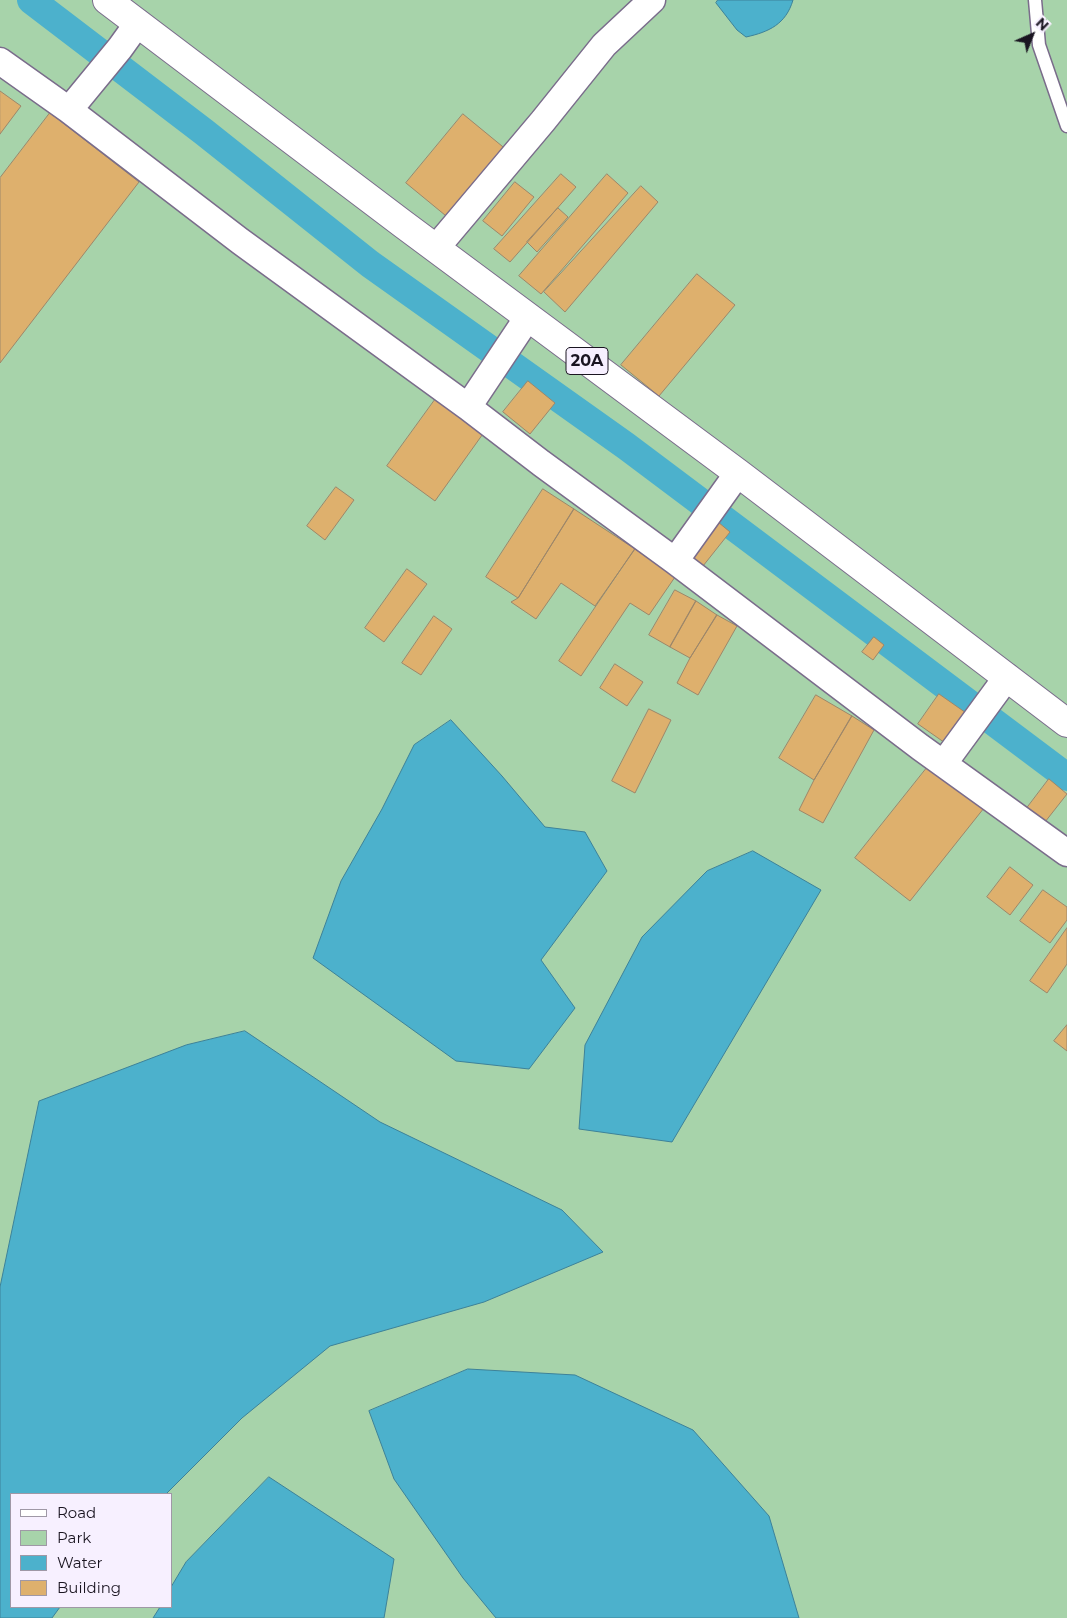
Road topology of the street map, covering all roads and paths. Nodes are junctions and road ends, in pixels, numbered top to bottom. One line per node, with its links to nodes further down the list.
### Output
1 (108, 0): 4 (main road, 20A)
2 (652, 0): 8 (street)
3 (1035, 0): 7 (lane)
4 (138, 23): 6 (street); 8 (main road, 20A)
5 (0, 61): 6 (street)
6 (69, 110): 10 (street)
7 (1067, 126)
8 (436, 248): 9 (main road, 20A)
9 (528, 317): 10 (street); 11 (main road, 20A)
10 (468, 407): 12 (street)
11 (738, 474): 12 (street); 13 (main road, 20A)
12 (681, 551): 15 (street)
13 (1007, 678): 14 (main road, 20A); 15 (street)
14 (1067, 723)
15 (944, 763): 16 (street)
16 (1067, 853)

